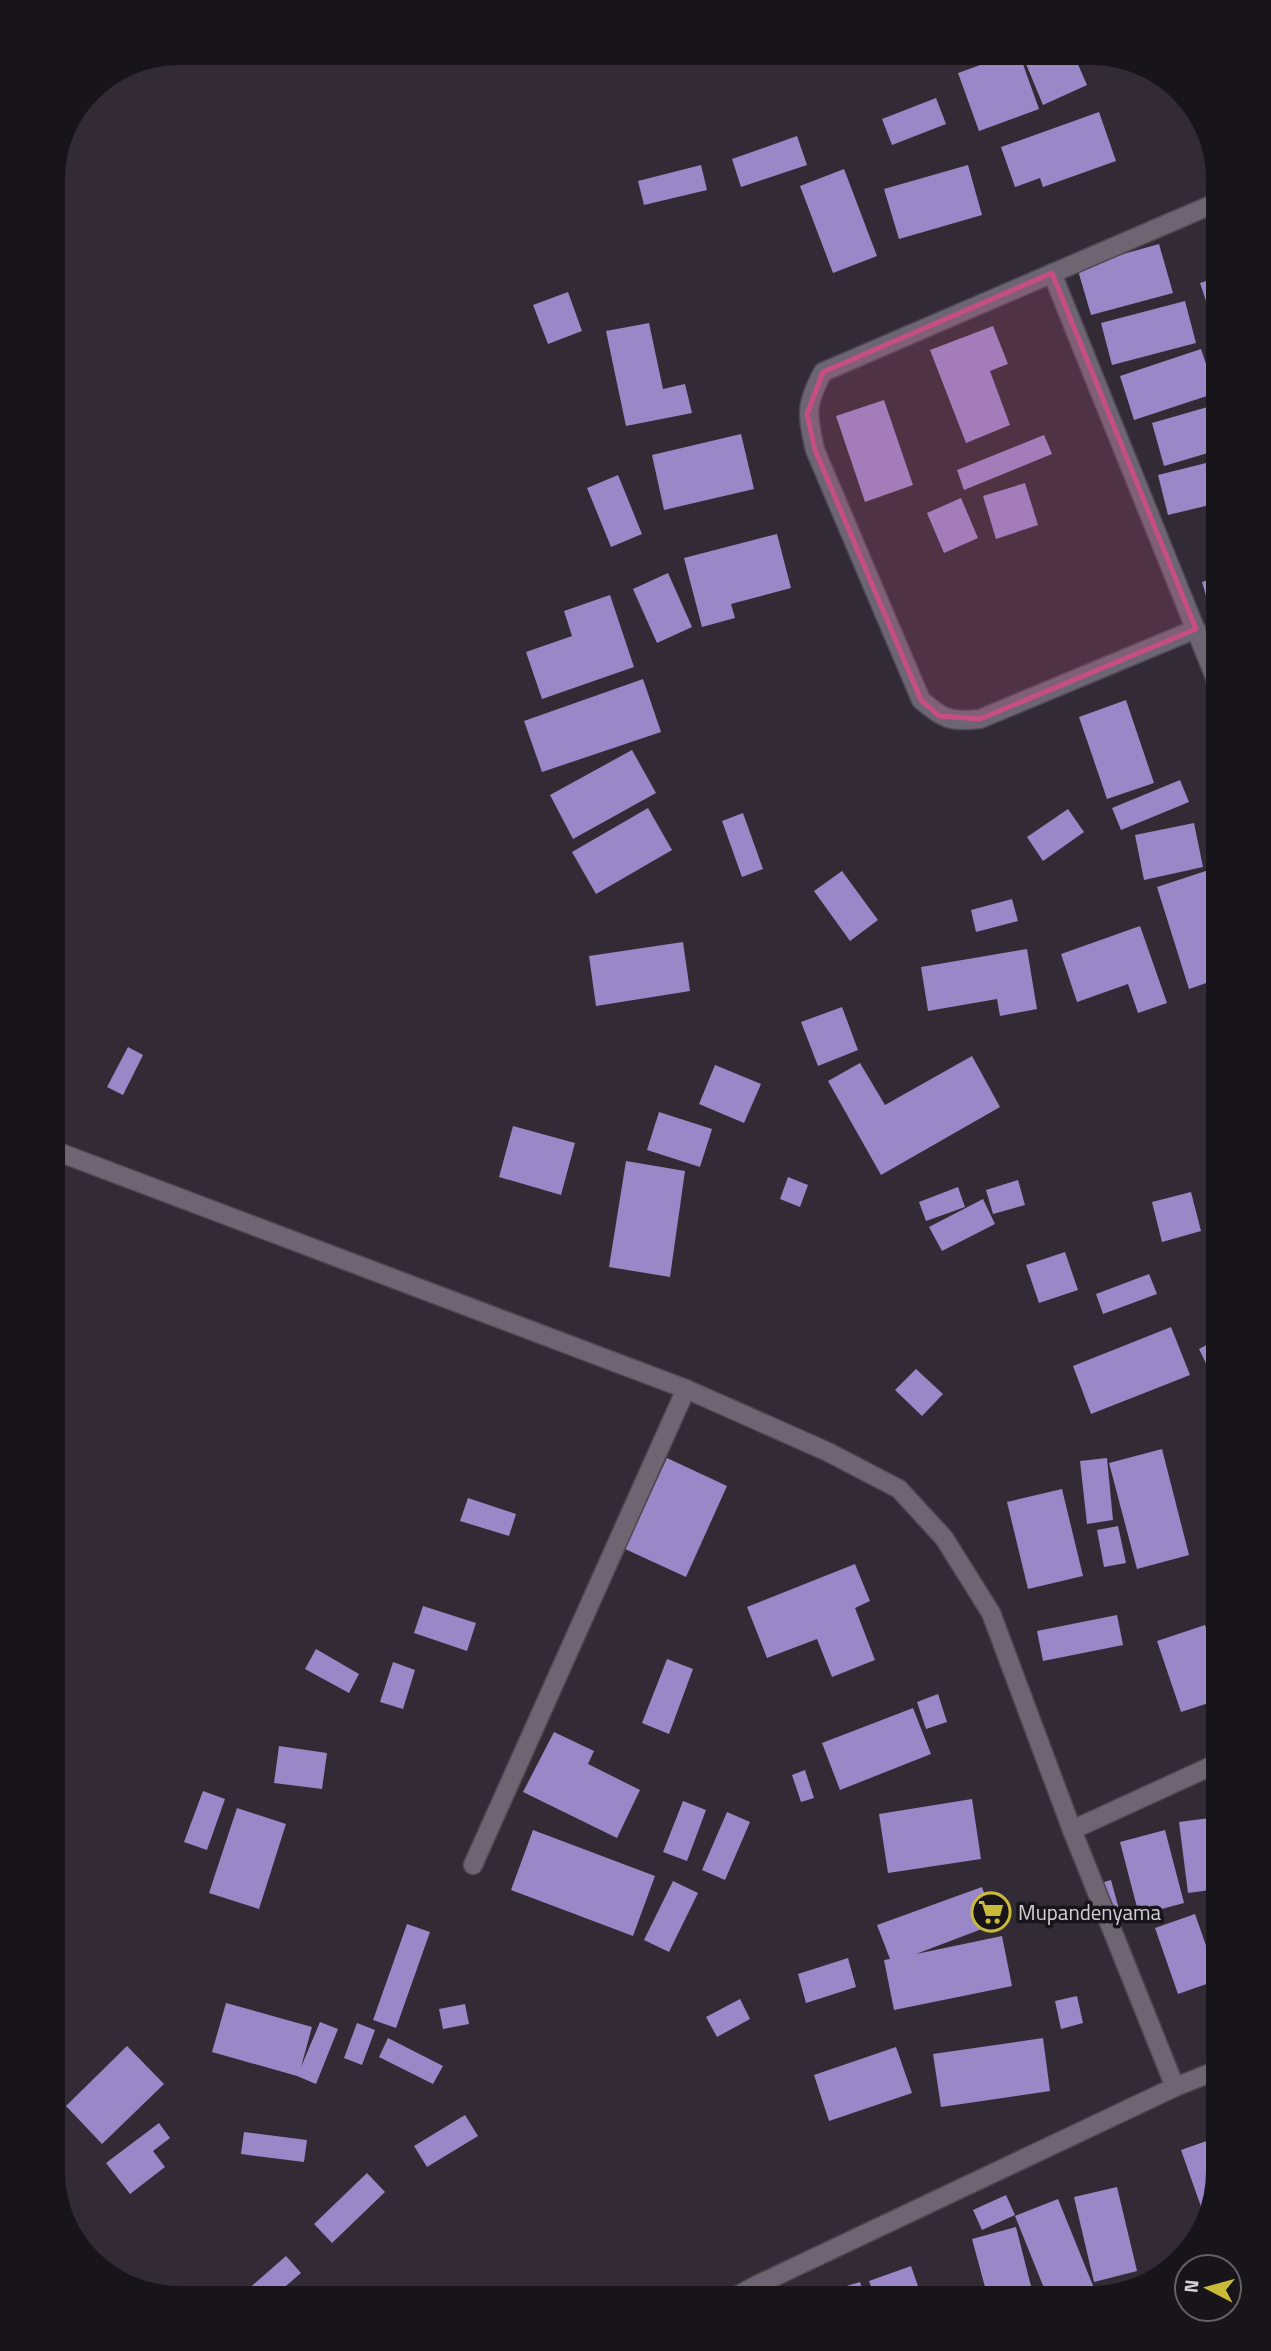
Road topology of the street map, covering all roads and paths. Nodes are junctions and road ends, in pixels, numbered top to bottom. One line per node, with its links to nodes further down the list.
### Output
1 (1206, 208): 2 (street)
2 (1052, 273): 3 (street); 3 (street)
3 (1196, 629): 4 (street)
4 (1206, 653)
5 (65, 1155): 6 (street)
6 (686, 1389): 8 (street); 9 (street)
7 (1206, 1769): 8 (street)
8 (1072, 1830): 11 (street)
9 (473, 1865)
10 (1206, 2075): 11 (street)
11 (1175, 2087): 12 (street)
12 (755, 2286)

